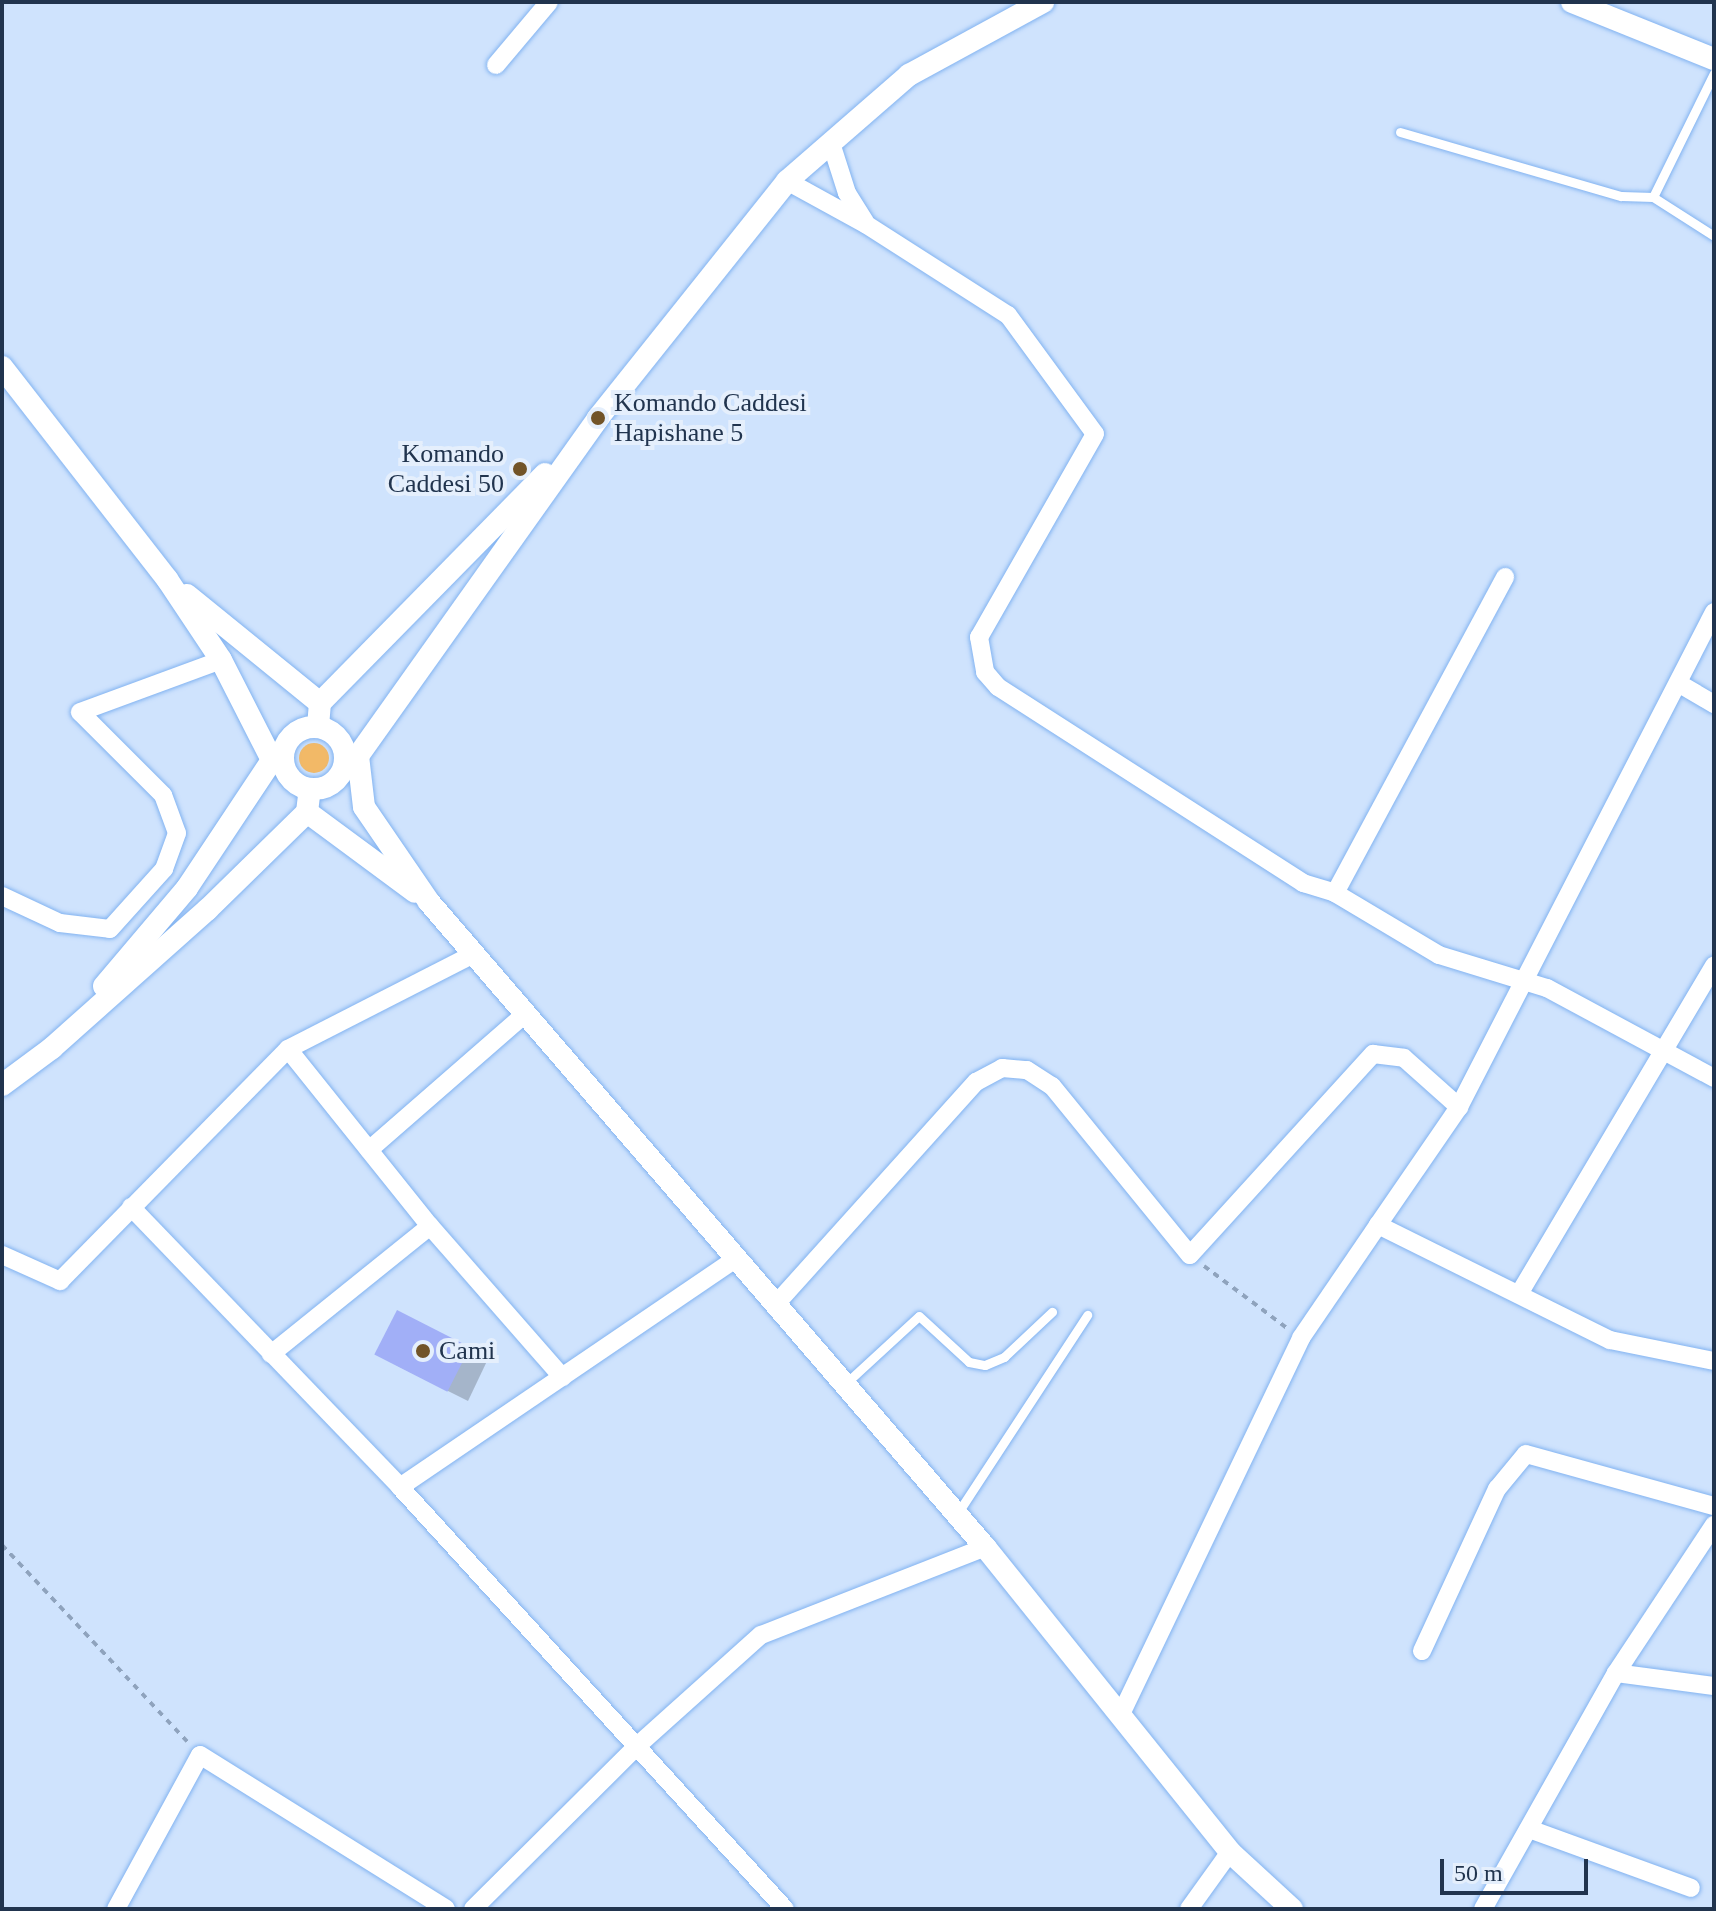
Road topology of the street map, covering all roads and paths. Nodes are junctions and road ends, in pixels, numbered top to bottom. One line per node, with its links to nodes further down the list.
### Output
1 (549, 2): 5 (street)
2 (1043, 2): 8 (street)
3 (1572, 2): 4 (street)
4 (1714, 59)
5 (496, 65)
6 (1714, 73): 10 (lane)
7 (1400, 132): 10 (lane)
8 (831, 143): 9 (street); 11 (street)
9 (787, 181): 11 (street); 14 (street)
10 (1653, 197): 12 (lane)
11 (867, 225): 27 (street)
12 (1714, 236)
13 (2, 367): 16 (street)
14 (598, 418): 20 (street); 23 (street)
15 (1505, 577): 27 (street)
16 (167, 579): 18 (street); 20 (street)
17 (1714, 612): 19 (street)
18 (221, 660): 24 (street); 28 (street)
19 (1678, 683): 21 (street); 32 (street)
20 (320, 703): 22 (street)
21 (1714, 704)
22 (318, 726): 23 (street); 24 (street)
23 (352, 759): 25 (street); 29 (street)
24 (277, 760): 25 (street); 34 (street)
25 (310, 789): 26 (street)
26 (307, 812): 29 (street); 34 (street)
27 (1335, 893): 32 (street)
28 (2, 896)
29 (429, 902): 30 (street)
30 (474, 954): 33 (street); 35 (street)
31 (1714, 965): 36 (street)
32 (1526, 982): 36 (street); 39 (street)
33 (525, 1014): 40 (street); 46 (street)
34 (52, 1048): 38 (street)
35 (288, 1049): 40 (street); 41 (street)
36 (1659, 1050): 37 (street); 47 (street)
37 (1714, 1078)
38 (2, 1085)
39 (1459, 1107): 42 (street); 45 (street)
40 (369, 1150): 43 (street)
41 (131, 1207): 44 (street); 52 (street)
42 (1378, 1225): 47 (street); 51 (street)
43 (430, 1226): 52 (street); 54 (street)
44 (2, 1255)
45 (1190, 1255): 48 (street); 51 (path)
46 (737, 1258): 48 (street); 54 (street)
47 (1519, 1294): 53 (street)
48 (776, 1304): 55 (street)
49 (1052, 1312): 55 (lane)
50 (1087, 1315): 58 (lane)
51 (1301, 1338): 65 (street)
52 (271, 1354): 56 (street)
53 (1714, 1361)
54 (562, 1377): 56 (street)
55 (845, 1384): 58 (street)
56 (400, 1487): 66 (street)
57 (1714, 1506): 62 (street)
58 (957, 1514): 61 (street)
59 (1714, 1525): 63 (street)
60 (2, 1545): 67 (path)
61 (985, 1547): 65 (street); 66 (street)
62 (1422, 1651)
63 (1616, 1673): 64 (street); 68 (street)
64 (1714, 1686)
65 (1122, 1712): 69 (street)
66 (636, 1747): 73 (street); 74 (street)
67 (200, 1755): 71 (street); 72 (street)
68 (1532, 1830): 70 (street); 77 (street)
69 (1230, 1852): 75 (street); 76 (street)
70 (1691, 1888)
71 (116, 1909)
72 (446, 1909)
73 (473, 1909)
74 (785, 1909)
75 (1189, 1909)
76 (1292, 1909)
77 (1483, 1909)

